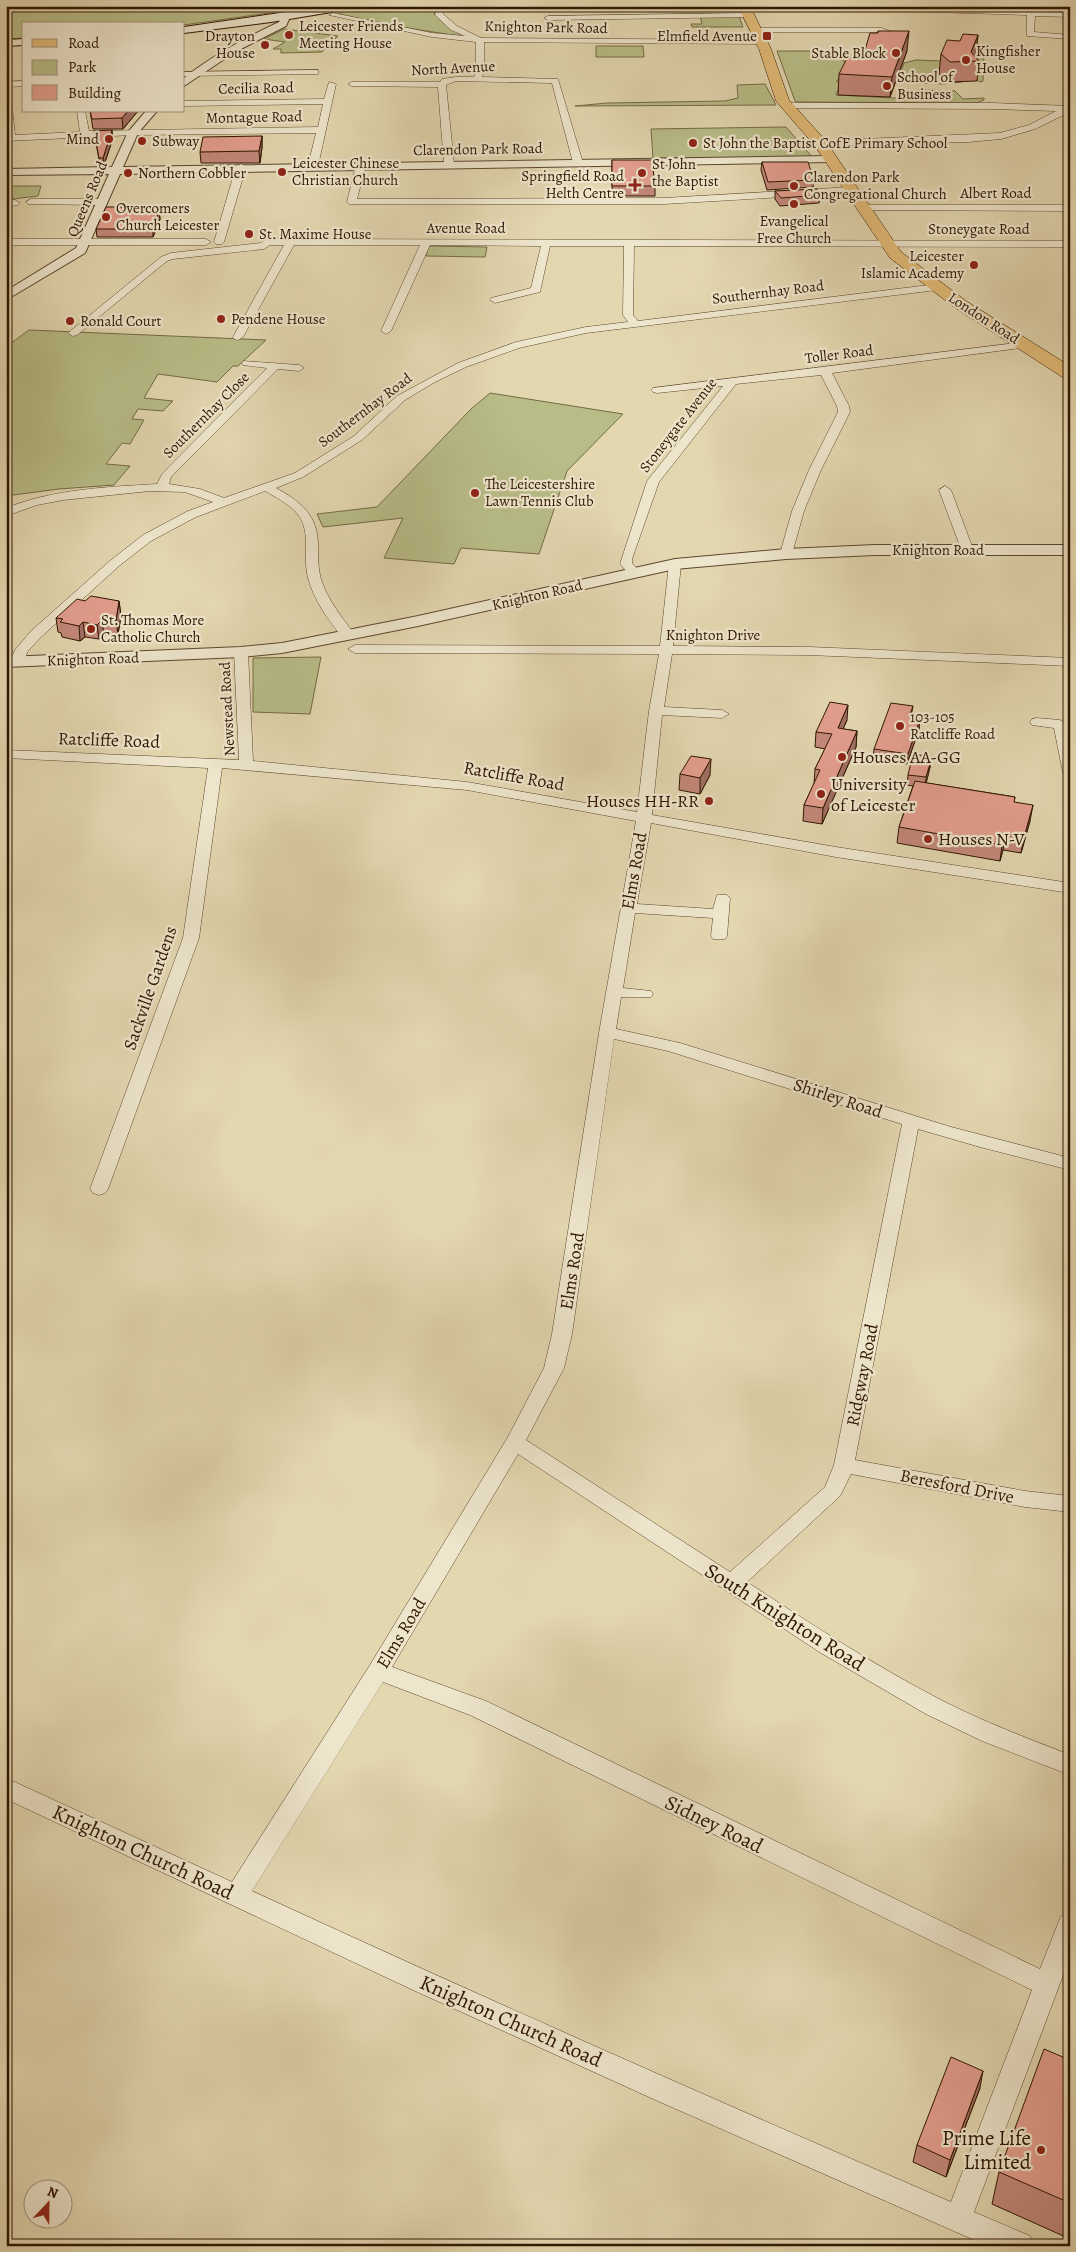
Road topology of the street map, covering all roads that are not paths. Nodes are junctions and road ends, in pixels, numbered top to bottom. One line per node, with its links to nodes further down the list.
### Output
1 (350, 6): 11 (main road)
2 (445, 6): 16 (street)
3 (811, 6): 7 (street)
4 (674, 7): 6 (street)
5 (746, 11): 10 (street); 14 (main road, London Road)
6 (612, 12)
7 (1031, 13): 9 (street); 15 (street)
8 (333, 15): 16 (street, Knighton Park Road)
9 (1070, 15)
10 (548, 18)
11 (269, 26): 12 (main road); 20 (street)
12 (185, 30)
13 (892, 33): 14 (street, Knighton Park Road)
14 (759, 36): 16 (street, Knighton Park Road); 31 (main road, London Road)
15 (1070, 37)
16 (480, 40): 22 (street)
17 (22, 42): 18 (main road)
18 (6, 44)
19 (315, 72): 20 (street)
20 (195, 73): 21 (street); 23 (street)
21 (185, 74)
22 (477, 79): 28 (street, North Avenue); 42 (street, North Avenue)
23 (185, 82)
24 (22, 83): 27 (street)
25 (332, 84): 29 (street)
26 (352, 84): 28 (street, North Avenue)
27 (6, 85): 38 (street)
28 (442, 85): 43 (street)
29 (328, 101): 30 (street, Cecilia Road); 35 (street)
30 (185, 103)
31 (788, 106): 32 (street); 39 (main road, London Road)
32 (1069, 109): 39 (street)
33 (81, 112): 37 (street)
34 (151, 112): 36 (street, Queens Road)
35 (322, 130): 36 (street, Montague Road); 45 (street)
36 (133, 132): 37 (street, Montague Road); 48 (street, Queens Road)
37 (85, 134): 38 (street, Montague Road)
38 (12, 138): 40 (street)
39 (820, 143): 41 (main road, London Road)
40 (19, 148)
41 (831, 159): 42 (street, Clarendon Park Road); 49 (main road, London Road)
42 (578, 162): 43 (street, Clarendon Park Road)
43 (449, 164): 44 (street, Clarendon Park Road)
44 (360, 165): 45 (street, Clarendon Park Road); 49 (street)
45 (313, 166): 46 (street, Clarendon Park Road)
46 (241, 167): 48 (street, Clarendon Park Road); 56 (street)
47 (12, 168): 48 (street, Clarendon Park Road)
48 (115, 169): 51 (street, Queens Road)
49 (852, 190): 52 (main road, London Road)
50 (31, 202): 51 (street)
51 (101, 202): 55 (street, Queens Road)
52 (863, 208): 53 (street, Albert Road); 62 (main road, London Road)
53 (1070, 208)
54 (6, 242): 55 (street)
55 (86, 242): 56 (street); 66 (street, Queens Road)
56 (219, 242): 57 (street)
57 (267, 242): 58 (street, Avenue Road); 71 (street, Avenue Road)
58 (291, 242): 59 (street, Avenue Road); 72 (street)
59 (426, 243): 60 (street, Avenue Road); 70 (street)
60 (546, 243): 61 (street, Avenue Road); 67 (street)
61 (629, 244): 62 (street, Avenue Road); 69 (street)
62 (888, 244): 63 (street, Stoneygate Road); 64 (main road, London Road)
63 (1070, 244)
64 (937, 287): 69 (street, Southernhay Road); 73 (main road, London Road)
65 (502, 290): 67 (street)
66 (6, 296)
67 (515, 296): 68 (street)
68 (495, 300)
69 (634, 323): 82 (street, Southernhay Road)
70 (386, 331)
71 (73, 333)
72 (238, 338)
73 (1024, 344): 77 (street, Toller Road); 78 (main road, London Road)
74 (247, 363): 75 (street, Southernhay Close)
75 (275, 366): 76 (street, Southernhay Close); 81 (street, Southernhay Close)
76 (299, 368)
77 (825, 371): 79 (street, Toller Road); 88 (street)
78 (1069, 373)
79 (732, 382): 80 (street, Toller Road); 90 (street, Stoneygate Avenue)
80 (657, 390)
81 (162, 488): 84 (street); 85 (street)
82 (268, 488): 84 (street, Southernhay Road); 91 (street)
83 (946, 490): 86 (street)
84 (222, 502): 95 (street, Southernhay Road)
85 (6, 512)
86 (968, 549): 87 (street, Knighton Road); 88 (street, Knighton Road)
87 (1070, 550)
88 (786, 554): 89 (street, Knighton Road)
89 (675, 564): 90 (street, Knighton Road); 93 (street, Elms Road)
90 (634, 572): 91 (street, Knighton Road)
91 (348, 634): 94 (street, Knighton Road)
92 (355, 649): 93 (street, Knighton Drive)
93 (666, 651): 96 (street, Knighton Drive); 97 (street, Elms Road)
94 (241, 652): 95 (street, Knighton Road); 102 (street, Newstead Road)
95 (12, 662)
96 (1070, 662)
97 (656, 711): 98 (street); 104 (street, Elms Road)
98 (722, 714)
99 (1037, 722): 103 (street)
100 (6, 754): 101 (street, Ratcliffe Road)
101 (216, 763): 102 (street, Ratcliffe Road); 115 (street, Sackville Gardens)
102 (246, 765): 104 (street, Ratcliffe Road)
103 (1070, 773)
104 (644, 818): 105 (street, Ratcliffe Road); 107 (street, Elms Road)
105 (1070, 888)
106 (722, 898): 108 (street)
107 (627, 908): 108 (street); 110 (street, Elms Road)
108 (721, 914): 109 (street)
109 (719, 936)
110 (614, 992): 111 (street); 112 (street, Elms Road)
111 (645, 994)
112 (607, 1033): 113 (street, Shirley Road); 116 (street, Elms Road)
113 (911, 1122): 114 (street, Shirley Road); 117 (street, Ridgway Road)
114 (1070, 1164)
115 (99, 1189)
116 (515, 1442): 119 (street, South Knighton Road); 120 (street, Elms Road)
117 (844, 1464): 118 (street, Beresford Drive); 119 (street, Ridgway Road)
118 (1070, 1504)
119 (731, 1584): 121 (street, South Knighton Road)
120 (378, 1671): 123 (street, Elms Road); 125 (street, Sidney Road)
121 (1070, 1765)
122 (6, 1788): 123 (street, Knighton Church Road)
123 (237, 1895): 126 (street, Knighton Church Road)
124 (1070, 1924): 125 (street)
125 (1045, 1984): 126 (street)
126 (958, 2218): 127 (street, Knighton Church Road)
127 (1020, 2246)

